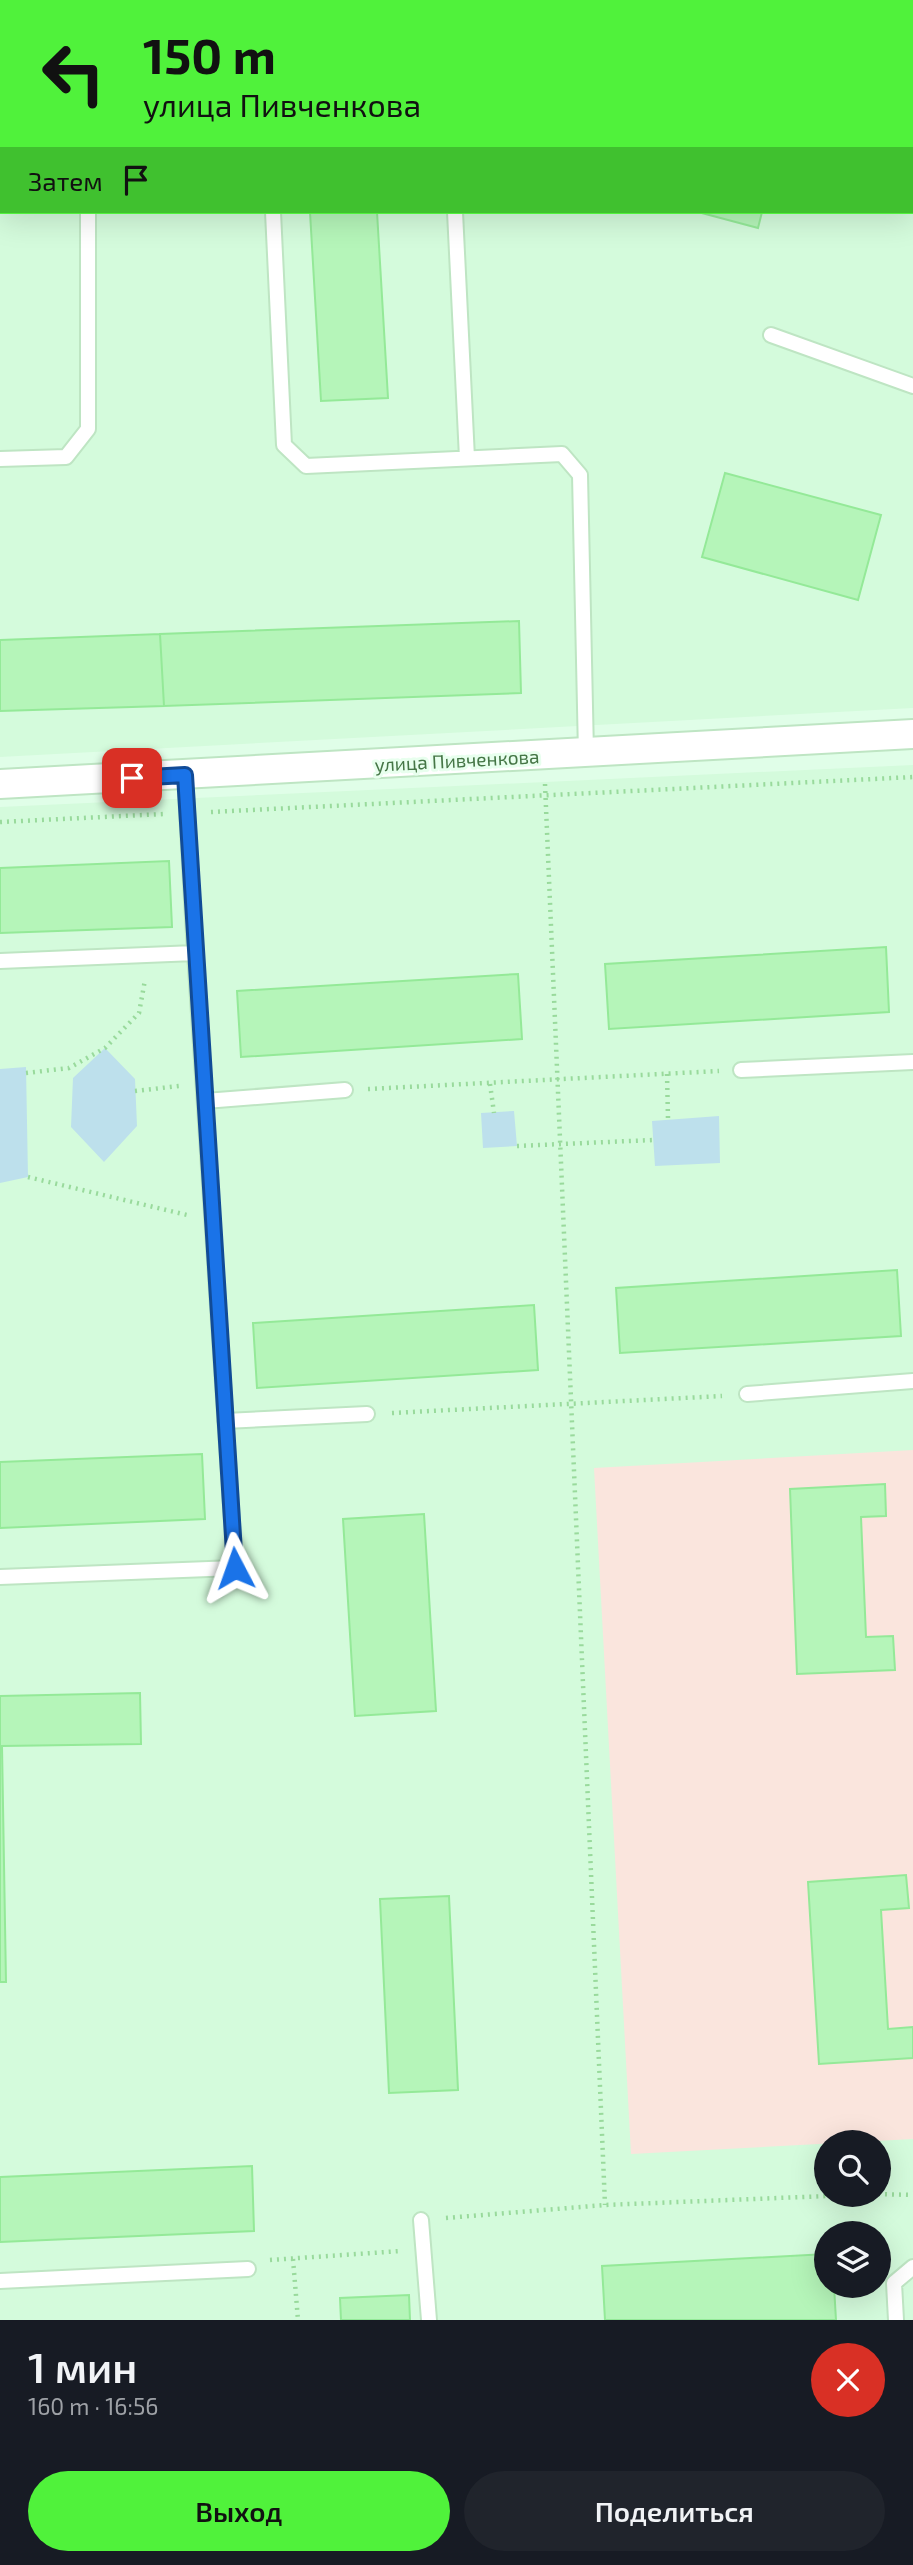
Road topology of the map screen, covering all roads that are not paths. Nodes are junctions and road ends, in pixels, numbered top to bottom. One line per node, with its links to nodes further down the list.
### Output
1 (88, 214): 7 (lane)
2 (273, 214): 6 (lane)
3 (455, 214): 6 (lane)
4 (771, 335): 5 (lane)
5 (913, 386)
6 (467, 458): 9 (lane)
7 (0, 460)
8 (913, 734): 9 (street, улица Пивченкова)
9 (586, 753): 10 (street, улица Пивченкова)
10 (185, 775): 11 (street, улица Пивченкова); 12 (lane)
11 (0, 784)
12 (195, 953): 13 (lane); 17 (lane)
13 (0, 961)
14 (913, 1062): 15 (lane)
15 (741, 1070)
16 (345, 1090): 17 (lane)
17 (205, 1101): 21 (lane)
18 (913, 1381): 19 (lane)
19 (747, 1394)
20 (367, 1414): 21 (lane)
21 (225, 1421): 22 (lane)
22 (0, 1577)
23 (421, 2220): 27 (lane)
24 (913, 2267): 28 (lane)
25 (247, 2269): 26 (lane)
26 (0, 2281)
27 (429, 2320)
28 (896, 2320)

